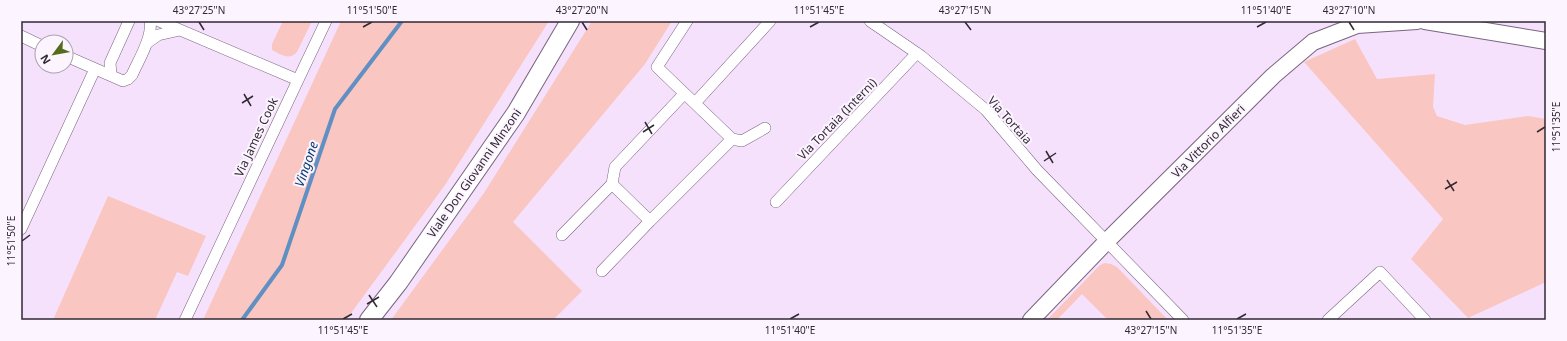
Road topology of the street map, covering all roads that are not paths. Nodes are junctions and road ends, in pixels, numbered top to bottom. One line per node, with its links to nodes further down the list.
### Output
1 (129, 21): 20 (street)
2 (150, 21): 16 (street)
3 (159, 21): 12 (street)
4 (326, 21): 21 (street, Via James Cook)
5 (570, 21): 34 (main road, Viale Don Giovanni Minzoni)
6 (687, 21): 22 (street)
7 (770, 21): 23 (street)
8 (870, 21): 17 (street, Via Tortaia)
9 (1417, 21): 11 (street, Via Vittorio Alfieri)
10 (1424, 21): 14 (street)
11 (1357, 23): 31 (street, Via Vittorio Alfieri)
12 (181, 30): 16 (street); 21 (street)
13 (21, 36): 15 (street)
14 (1546, 41)
15 (34, 42)
16 (147, 43): 20 (street)
17 (917, 54): 27 (street, Via Tortaia (Interni)); 31 (street, Via Tortaia)
18 (74, 60): 19 (street)
19 (95, 69): 20 (street); 29 (street)
20 (110, 75)
21 (298, 80): 33 (street, Via James Cook)
22 (684, 94): 23 (street); 26 (street)
23 (695, 103): 25 (street)
24 (765, 128): 25 (street)
25 (732, 139): 28 (street)
26 (612, 184): 28 (street); 30 (street)
27 (776, 202)
28 (650, 221): 32 (street)
29 (21, 229)
30 (562, 235)
31 (1107, 241): 35 (street, Via Vittorio Alfieri); 36 (street, Via Tortaia)
32 (602, 271)
33 (185, 320)
34 (369, 320)
35 (1031, 320)
36 (1183, 320)
37 (1328, 320): 38 (street)
38 (1425, 320)

